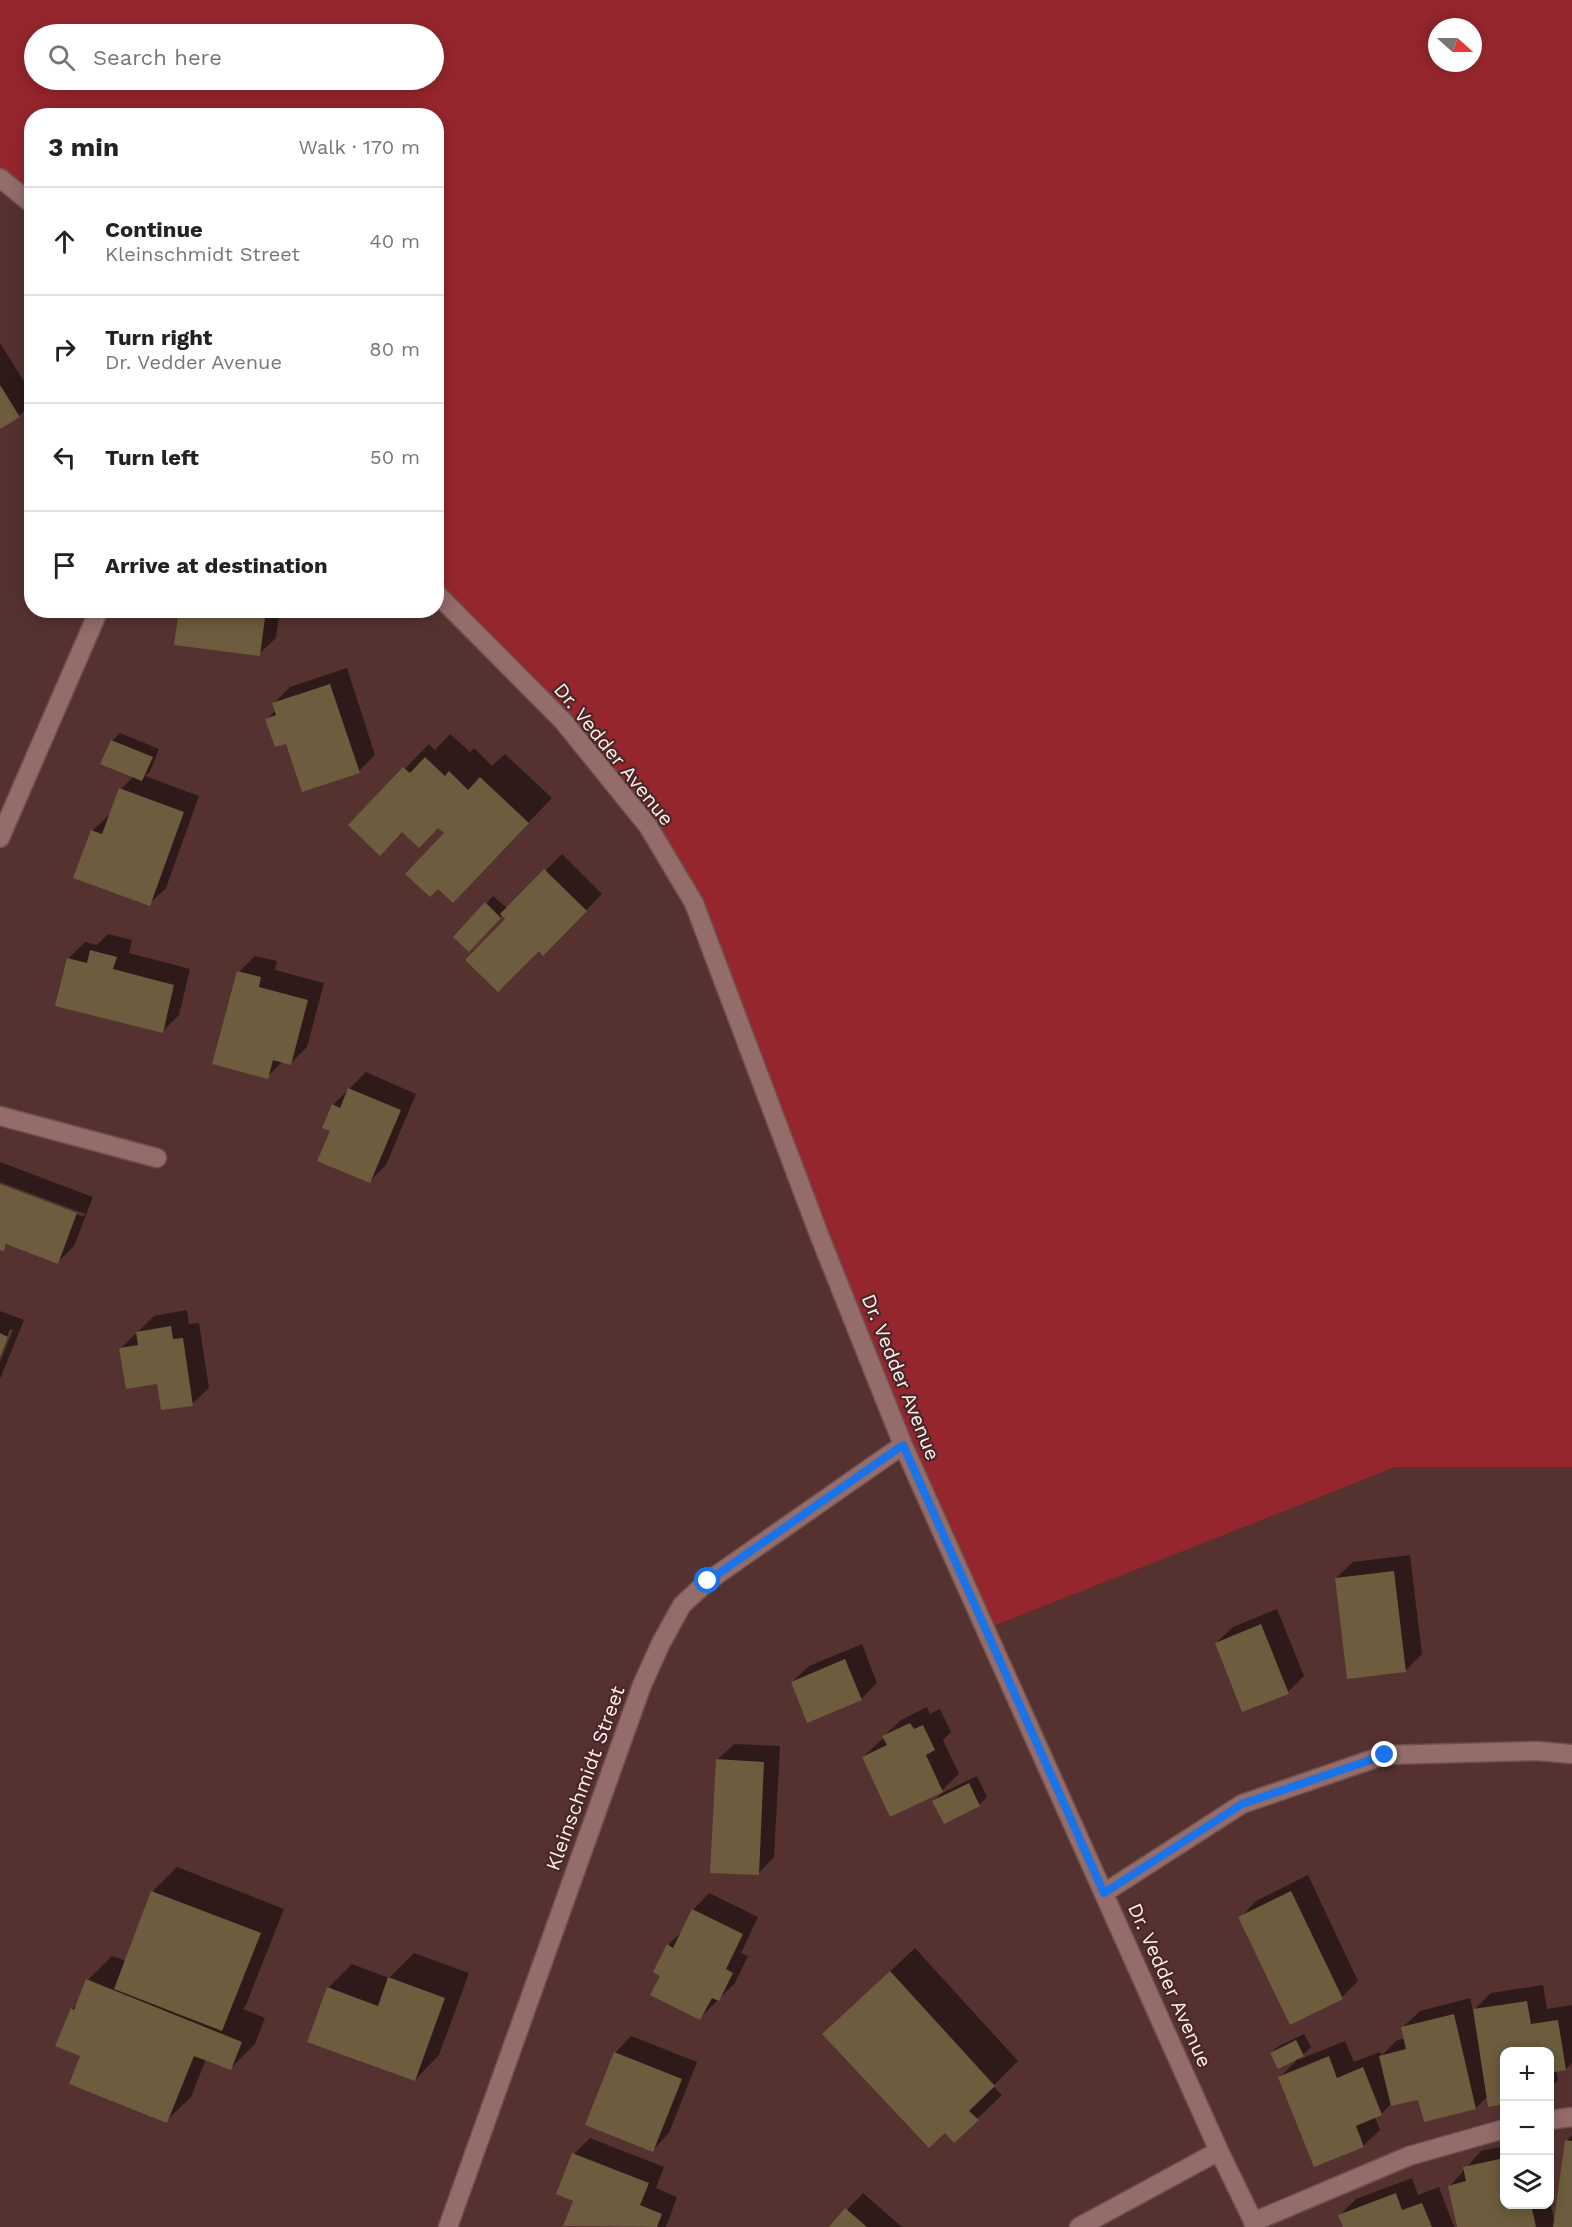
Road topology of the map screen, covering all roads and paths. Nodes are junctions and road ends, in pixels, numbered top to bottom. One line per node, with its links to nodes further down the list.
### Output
1 (0, 178): 2 (street)
2 (24, 198)
3 (444, 601): 8 (street, Dr. Vedder Avenue)
4 (96, 618): 5 (street)
5 (0, 838)
6 (0, 1116): 7 (street)
7 (157, 1158)
8 (903, 1445): 10 (street, Dr. Vedder Avenue); 16 (street, Kleinschmidt Street)
9 (1572, 1754): 10 (street)
10 (1104, 1893): 14 (street, Dr. Vedder Avenue)
11 (1572, 2117): 12 (street)
12 (1554, 2119)
13 (1500, 2130): 15 (street)
14 (1219, 2151): 15 (street, Dr. Vedder Avenue); 17 (street)
15 (1255, 2224)
16 (448, 2227)
17 (1079, 2227)

